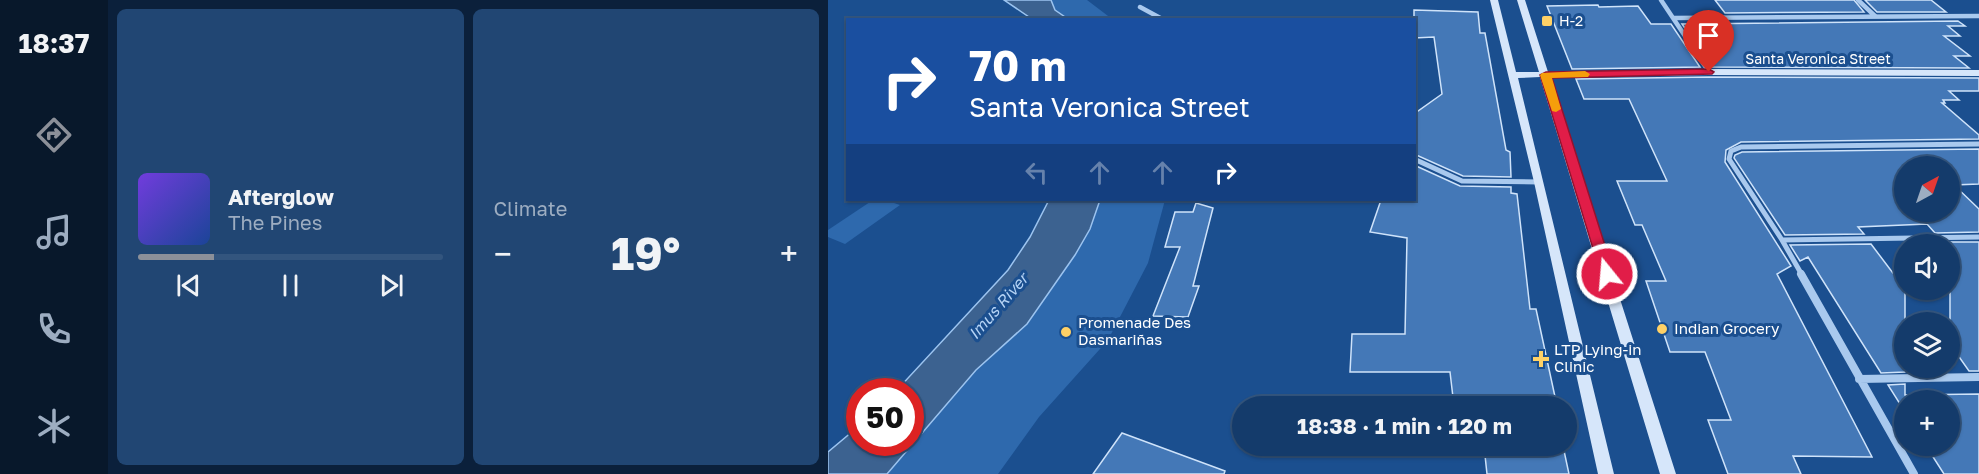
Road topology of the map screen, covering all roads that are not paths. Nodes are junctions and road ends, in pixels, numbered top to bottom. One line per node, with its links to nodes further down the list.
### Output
1 (1494, 0): 12 (main road)
2 (1521, 0): 13 (main road)
3 (1661, 0): 9 (street)
4 (1858, 0): 6 (street)
5 (1140, 7): 8 (street)
6 (1875, 16): 7 (street); 9 (street)
7 (1979, 16)
8 (1160, 18)
9 (1673, 18): 10 (street)
10 (1709, 72): 11 (main road, Santa Veronica Street); 13 (main road, Santa Veronica Street)
11 (1979, 73)
12 (1512, 75): 13 (main road, Santa Veronica Street); 16 (main road)
13 (1546, 75): 22 (main road)
14 (1979, 144): 18 (street)
15 (1416, 160): 16 (street)
16 (1539, 182): 21 (main road)
17 (1979, 237): 18 (street)
18 (1782, 240): 20 (street)
19 (1979, 377): 20 (street)
20 (1859, 379): 23 (street)
21 (1606, 474)
22 (1668, 474)
23 (1914, 474)

